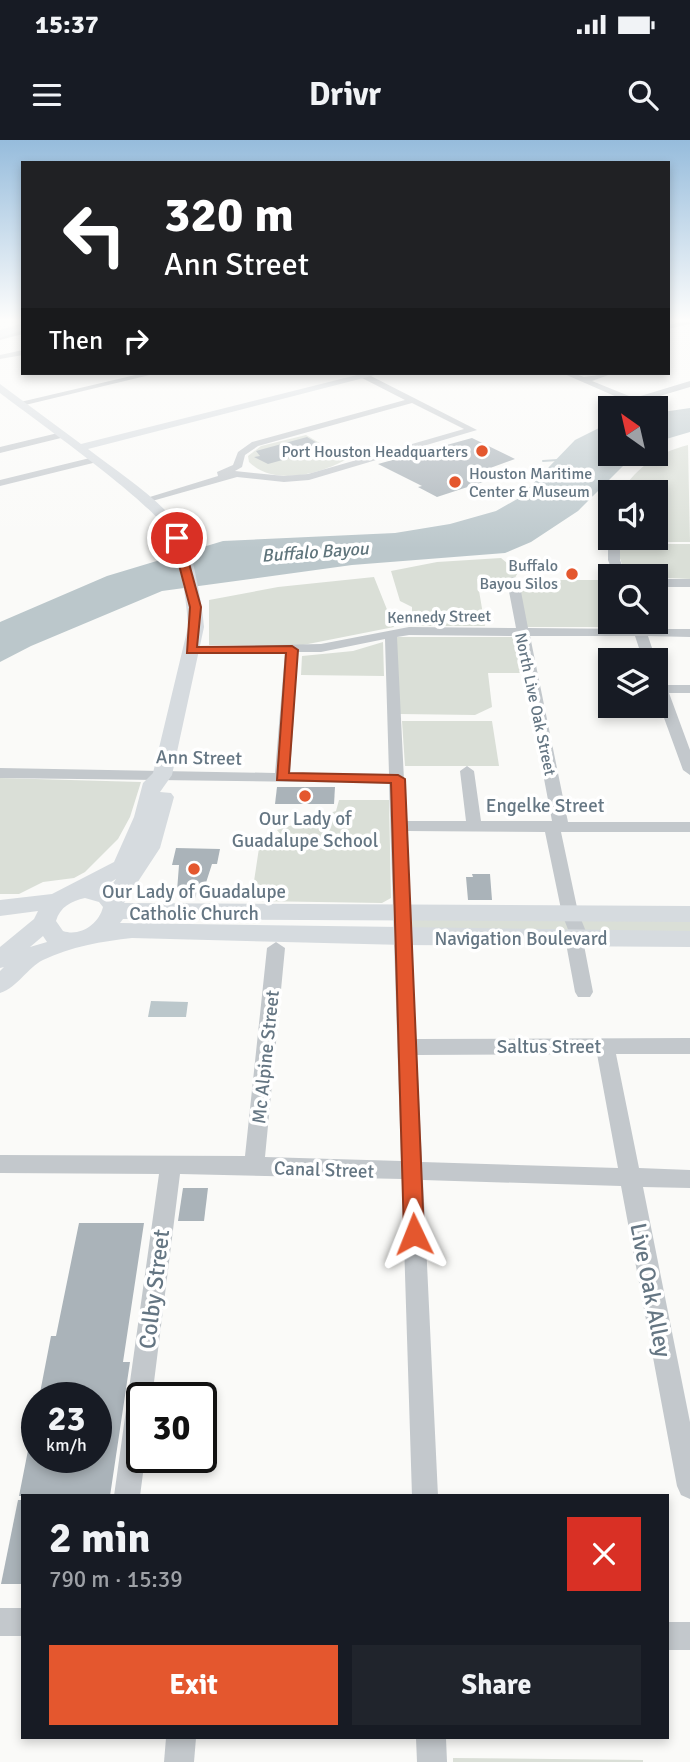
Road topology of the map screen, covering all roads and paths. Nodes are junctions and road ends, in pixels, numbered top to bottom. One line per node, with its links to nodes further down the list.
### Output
1 (14, 398): 8 (main road)
2 (45, 398): 8 (street)
3 (278, 398): 10 (main road)
4 (410, 398): 7 (street)
5 (625, 398): 6 (street)
6 (644, 398)
7 (414, 400): 14 (street); 14 (street)
8 (21, 403): 9 (main road)
9 (62, 435): 10 (main road); 11 (street)
10 (79, 448): 12 (main road)
11 (0, 450)
12 (94, 460): 13 (street); 14 (main road)
13 (0, 484)
14 (142, 498): 23 (main road)
15 (513, 581): 20 (street, North Live Oak Street)
16 (668, 583): 17 (street)
17 (690, 583)
18 (598, 629): 20 (street, Kennedy Street)
19 (668, 630): 22 (street, Kennedy Street)
20 (521, 632): 21 (street, Kennedy Street); 37 (street, North Live Oak Street)
21 (391, 633): 24 (street, Kennedy Street); 34 (street)
22 (690, 633)
23 (191, 650): 24 (street, Kennedy Street); 32 (main road)
24 (292, 650): 33 (street)
25 (668, 685): 26 (street)
26 (690, 689)
27 (668, 707): 28 (street)
28 (687, 753): 29 (street)
29 (690, 770)
30 (467, 771): 36 (street)
31 (0, 773): 32 (street, Ann Street)
32 (162, 775): 33 (street, Ann Street); 39 (main road); 41 (main road)
33 (282, 778): 34 (street, Ann Street)
34 (398, 779): 35 (street)
35 (400, 826): 36 (street, Engelke Street); 42 (street)
36 (474, 826): 37 (street, Engelke Street)
37 (557, 826): 38 (street, Engelke Street); 43 (street, North Live Oak Street)
38 (690, 827)
39 (113, 906): 41 (main road, Navigation Boulevard); 42 (main road, Navigation Boulevard); 46 (main road)
40 (0, 908): 41 (main road)
41 (56, 909): 45 (main road); 46 (main road); 51 (main road)
42 (403, 913): 43 (main road, Navigation Boulevard); 47 (street)
43 (569, 914): 44 (main road, Navigation Boulevard); 48 (street, North Live Oak Street)
44 (690, 914)
45 (0, 917)
46 (89, 936): 47 (main road, Navigation Boulevard); 52 (main road, Navigation Boulevard)
47 (404, 937): 48 (main road, Navigation Boulevard); 56 (street)
48 (574, 938): 49 (main road, Navigation Boulevard); 53 (street, North Live Oak Street)
49 (690, 939)
50 (276, 948): 59 (street, Mc Alpine Street)
51 (0, 960)
52 (0, 984)
53 (584, 992)
54 (605, 1046): 55 (street, Saltus Street); 56 (street, Saltus Street); 61 (street)
55 (690, 1046)
56 (408, 1047): 60 (street)
57 (0, 1164): 58 (street, Canal Street)
58 (171, 1165): 59 (street, Canal Street); 64 (street, Colby Street)
59 (254, 1166): 60 (street, Canal Street)
60 (412, 1173): 61 (street, Canal Street); 65 (street)
61 (629, 1178): 62 (street, Canal Street); 63 (street, Live Oak Alley)
62 (690, 1179)
63 (690, 1486)
64 (127, 1494)
65 (425, 1494)
66 (0, 1622): 67 (street)
67 (21, 1622)
68 (669, 1636): 69 (street)
69 (690, 1636)
70 (181, 1739): 72 (street)
71 (431, 1739): 73 (street)
72 (178, 1762)
73 (432, 1762)

